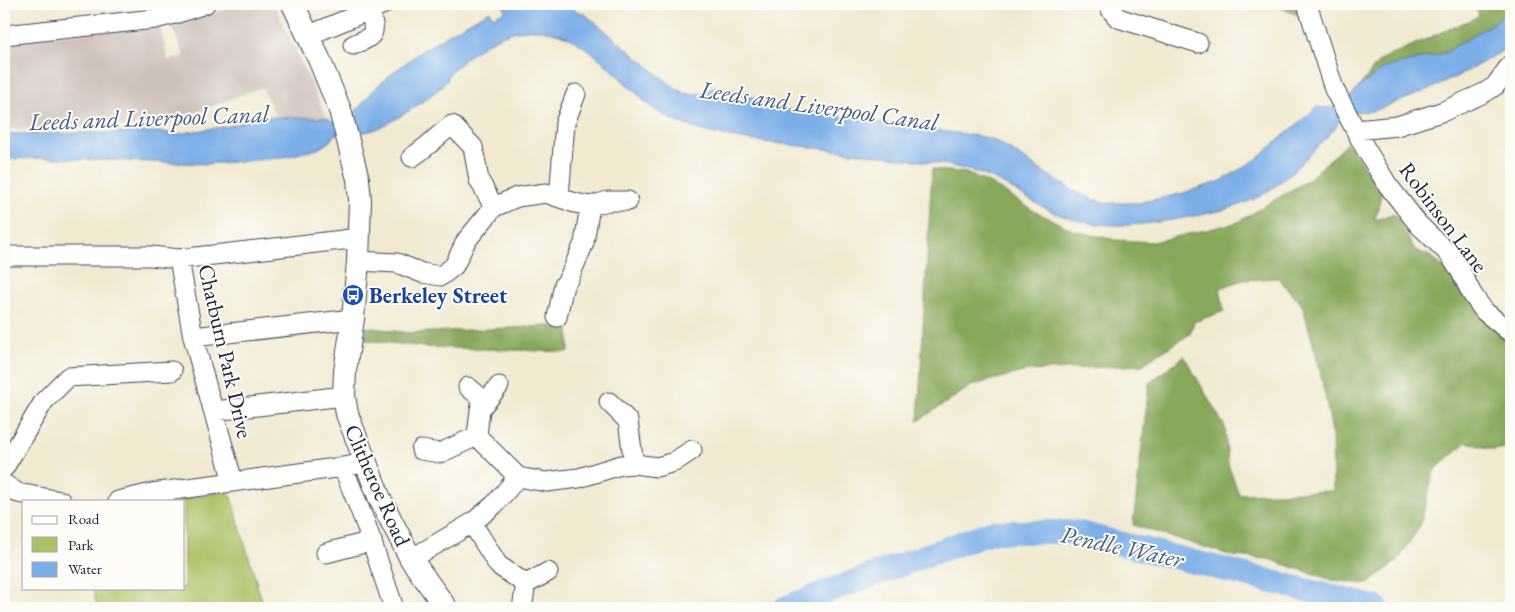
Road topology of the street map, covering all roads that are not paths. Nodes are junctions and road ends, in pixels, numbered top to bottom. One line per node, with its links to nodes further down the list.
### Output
1 (205, 4): 6 (street)
2 (293, 4): 8 (main road, Clitheroe Road)
3 (1110, 4): 9 (street)
4 (1307, 4): 13 (street, Robinson Lane)
5 (367, 8): 8 (street); 10 (street)
6 (172, 9): 7 (street)
7 (4, 35)
8 (307, 36): 19 (main road, Clitheroe Road)
9 (1198, 42)
10 (352, 45)
11 (1511, 64): 13 (street)
12 (576, 94): 15 (street)
13 (1354, 125): 25 (street, Robinson Lane)
14 (412, 157): 18 (street)
15 (559, 197): 17 (street); 18 (street)
16 (628, 201): 17 (street)
17 (590, 206): 23 (street)
18 (494, 207): 22 (street)
19 (358, 238): 21 (street); 22 (main road, Clitheroe Road)
20 (4, 256): 21 (street, Chatburn Park Drive)
21 (179, 259): 26 (street, Chatburn Park Drive)
22 (358, 261): 24 (main road, Clitheroe Road)
23 (557, 317)
24 (353, 319): 26 (street); 30 (main road, Clitheroe Road)
25 (1511, 333)
26 (193, 337): 33 (street, Chatburn Park Drive)
27 (172, 371): 40 (street)
28 (499, 386): 31 (street)
29 (468, 387): 31 (street)
30 (344, 396): 33 (street); 37 (main road, Clitheroe Road)
31 (485, 401): 34 (street)
32 (609, 402): 38 (street)
33 (214, 411): 42 (street, Chatburn Park Drive)
34 (477, 436): 35 (street); 41 (street)
35 (421, 450)
36 (692, 450): 38 (street)
37 (365, 462): 39 (street); 49 (main road, Clitheroe Road)
38 (634, 464): 41 (street)
39 (343, 467): 42 (street); 47 (street, Clitheroe Road)
40 (4, 468)
41 (518, 477): 46 (street)
42 (233, 482): 45 (street)
43 (4, 484): 44 (street)
44 (56, 500)
45 (122, 500)
46 (472, 523): 49 (street); 50 (street)
47 (372, 541): 48 (street); 51 (street, Clitheroe Road)
48 (326, 553)
49 (411, 559): 52 (main road, Clitheroe Road)
50 (548, 572)
51 (394, 608)
52 (446, 608)

